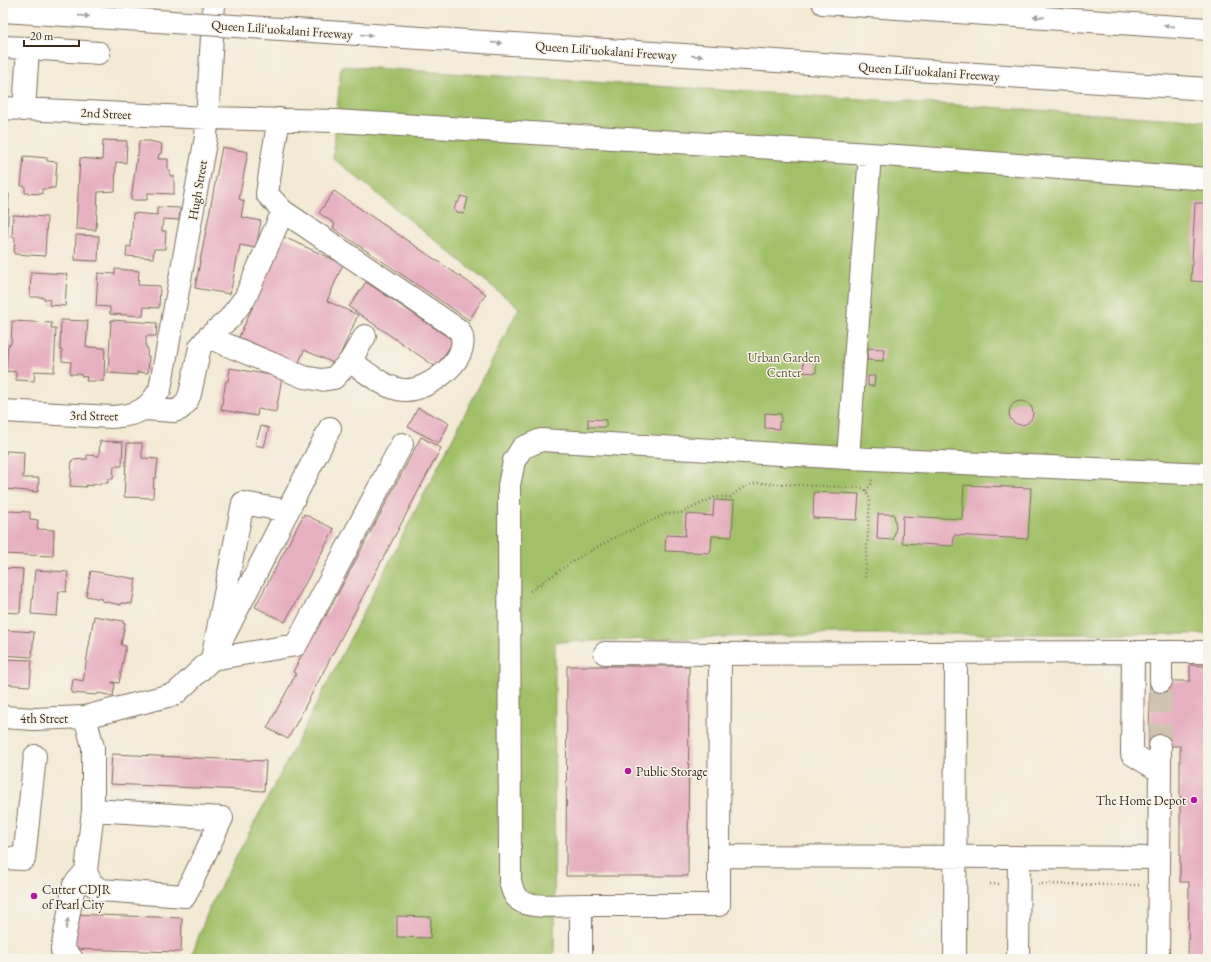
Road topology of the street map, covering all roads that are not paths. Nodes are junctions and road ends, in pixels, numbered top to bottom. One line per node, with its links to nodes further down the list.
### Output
1 (214, 3): 10 (main road, Hugh Street)
2 (823, 3): 4 (main road, one-way to 2)
3 (3, 11): 8 (main road, Queen Liliʻuokalani Freeway, one-way to 8, bridge)
4 (1208, 29)
5 (3, 47): 6 (main road)
6 (28, 48): 7 (main road); 9 (main road)
7 (99, 53)
8 (1208, 89)
9 (14, 109): 10 (main road, 2nd Street)
10 (208, 118): 11 (main road, 2nd Street); 18 (main road, Hugh Street)
11 (278, 119): 12 (main road, 2nd Street); 14 (main road)
12 (870, 154): 13 (main road, 2nd Street); 22 (main road)
13 (1208, 179)
14 (283, 211): 16 (main road); 17 (main road)
15 (364, 336): 17 (main road)
16 (208, 337): 17 (main road); 18 (main road)
17 (350, 361)
18 (144, 409): 19 (main road, 3rd Street)
19 (3, 411)
20 (330, 428): 24 (main road)
21 (402, 444): 31 (main road)
22 (848, 458): 23 (main road); 45 (main road)
23 (1208, 474)
24 (288, 511): 31 (main road); 31 (main road)
25 (1133, 652): 26 (main road); 29 (main road); 37 (main road)
26 (1161, 652): 27 (main road); 32 (main road)
27 (1208, 652)
28 (605, 653): 30 (main road)
29 (956, 653): 30 (main road); 40 (main road)
30 (720, 654): 39 (main road)
31 (212, 659): 34 (main road, 4th Street)
32 (1161, 681)
33 (3, 717): 34 (main road, 4th Street)
34 (85, 717): 38 (main road)
35 (1160, 746): 37 (main road)
36 (36, 756): 42 (main road)
37 (1160, 771): 43 (main road)
38 (93, 810): 44 (main road); 44 (main road)
39 (719, 856): 40 (main road); 45 (main road)
40 (956, 856): 41 (main road); 48 (main road)
41 (1019, 856): 43 (main road); 49 (main road)
42 (3, 858)
43 (1159, 858): 50 (main road)
44 (86, 871): 47 (main road, one-way to 44)
45 (581, 905): 46 (main road)
46 (581, 958)
47 (72, 959)
48 (955, 959)
49 (1018, 959)
50 (1158, 959)

